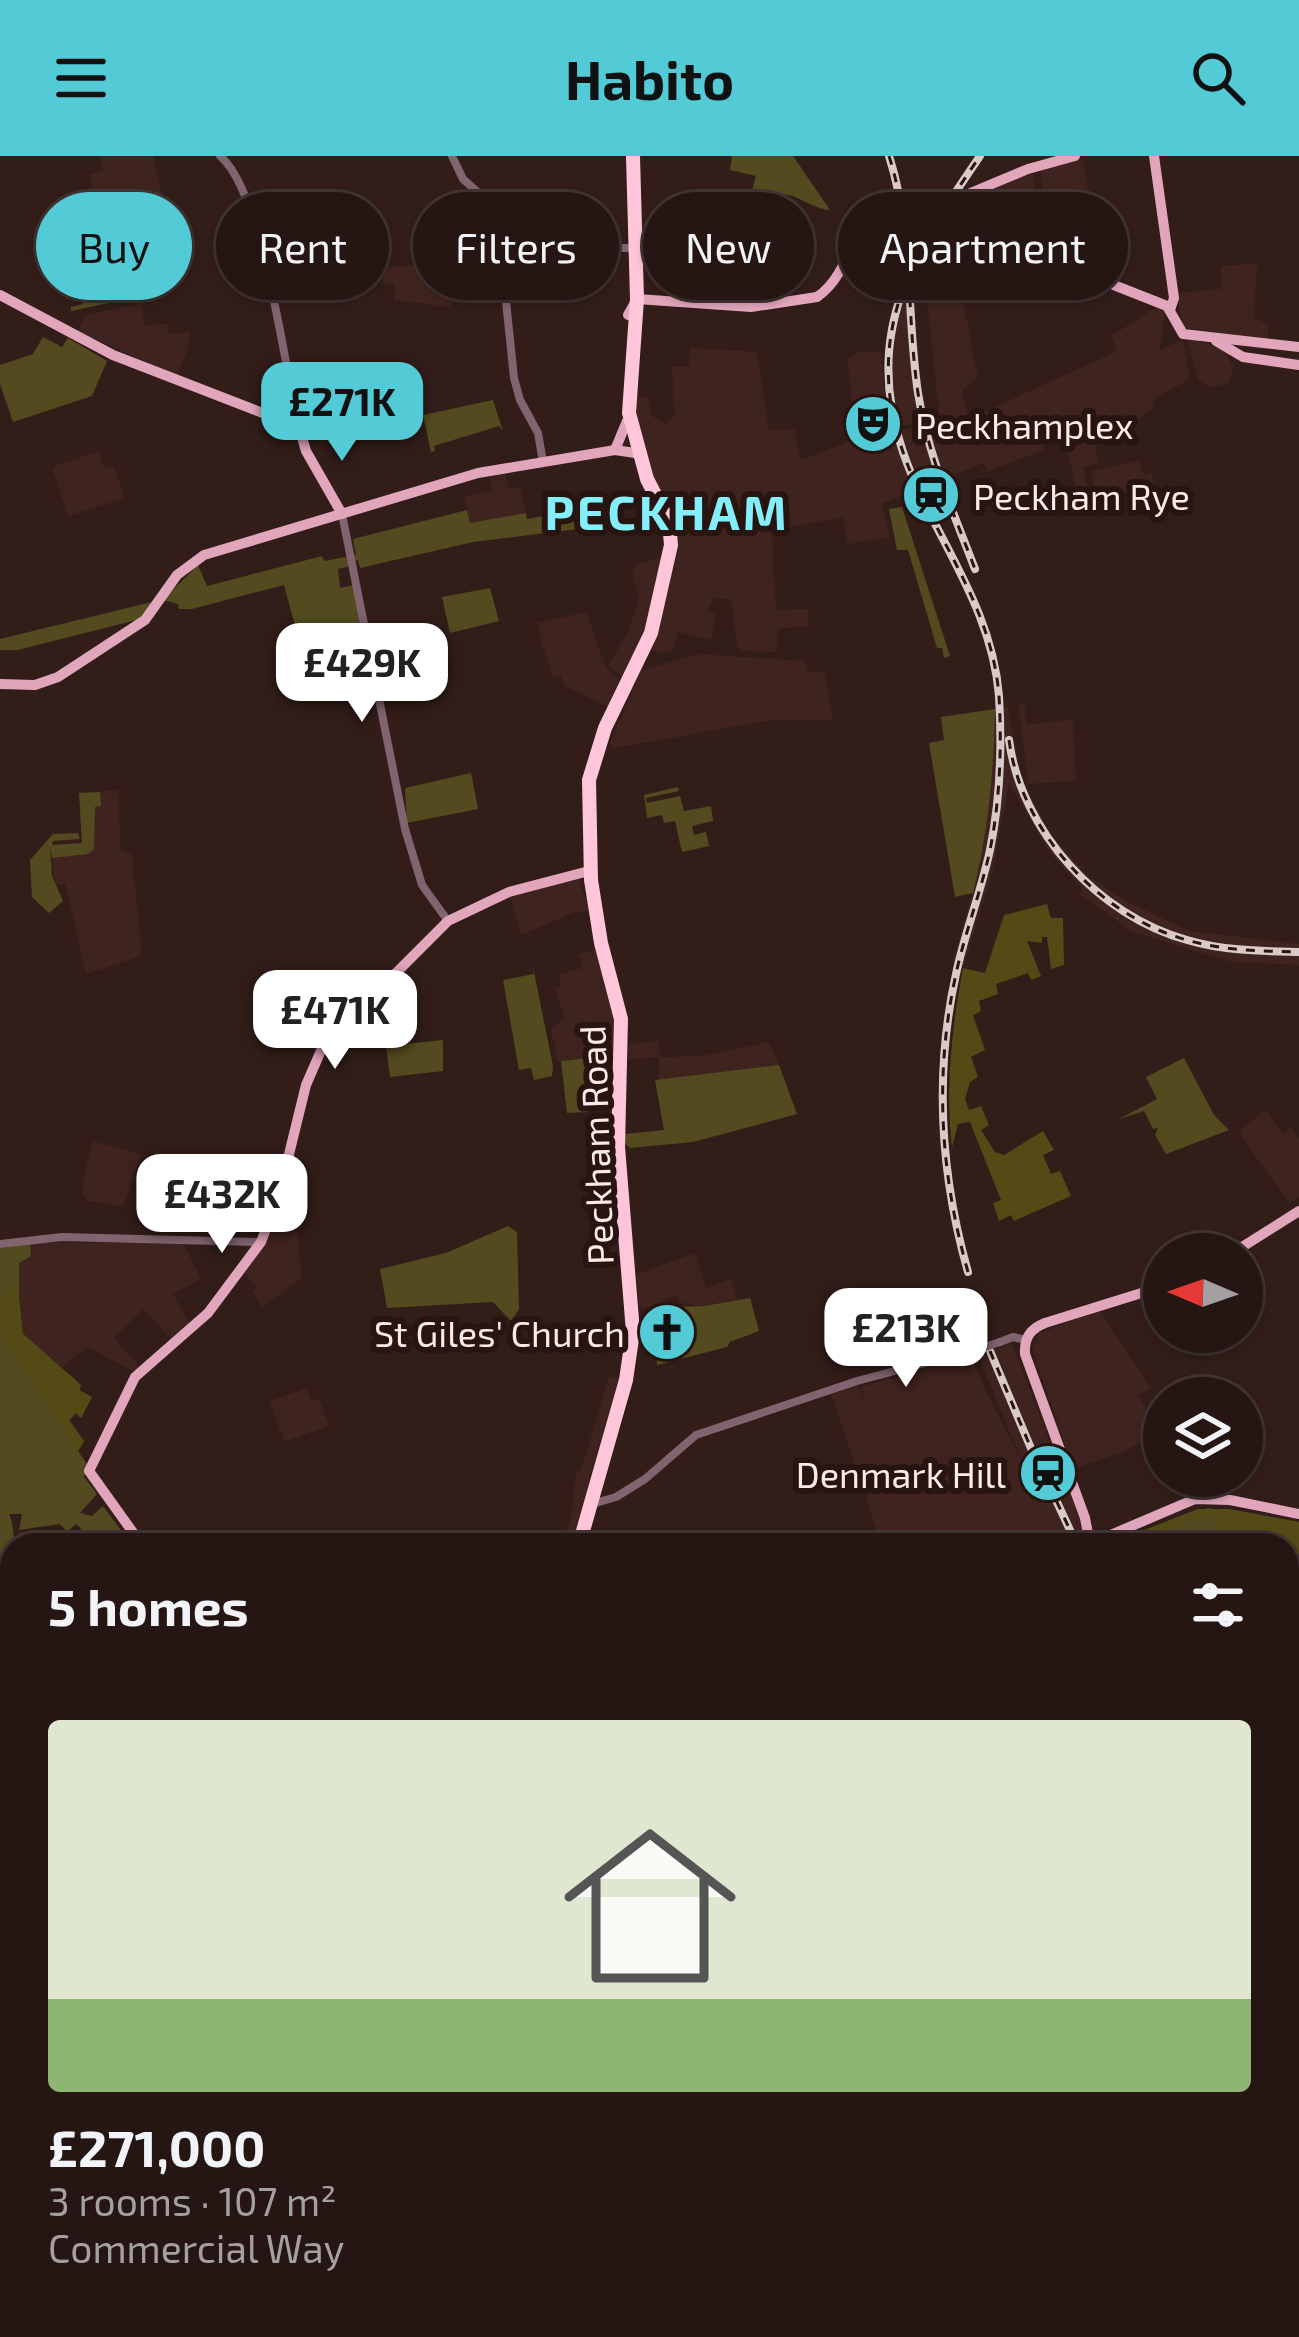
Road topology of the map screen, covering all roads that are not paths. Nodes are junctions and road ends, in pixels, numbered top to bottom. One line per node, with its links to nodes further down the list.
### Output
1 (220, 156): 18 (street)
2 (452, 156): 7 (street)
3 (630, 156): 7 (highway)
4 (1076, 156): 6 (main road)
5 (1154, 156): 13 (main road)
6 (973, 192)
7 (632, 248): 11 (highway); 14 (highway)
8 (838, 271): 11 (main road)
9 (1128, 292): 13 (main road)
10 (0, 295): 18 (main road)
11 (637, 299): 14 (main road); 19 (highway)
12 (506, 300): 20 (street)
13 (1170, 310): 16 (main road)
14 (628, 314): 19 (highway)
15 (1299, 347): 16 (main road)
16 (1238, 350): 17 (main road)
17 (1299, 365)
18 (299, 427): 21 (main road)
19 (629, 443): 20 (main road); 23 (highway, Peckham Road)
20 (543, 462): 21 (main road)
21 (342, 514): 22 (main road); 24 (street)
22 (0, 684)
23 (590, 871): 24 (main road); 31 (highway, Peckham Road)
24 (448, 921): 27 (main road)
25 (1292, 1211): 26 (main road)
26 (1261, 1233)
27 (259, 1242): 28 (street); 33 (main road)
28 (0, 1244)
29 (1143, 1292): 30 (main road)
30 (1028, 1340): 31 (street, bridge); 35 (main road)
31 (591, 1505): 34 (highway, Peckham Road)
32 (1299, 1514): 36 (main road)
33 (133, 1533)
34 (583, 1533)
35 (1087, 1533)
36 (1115, 1533)

